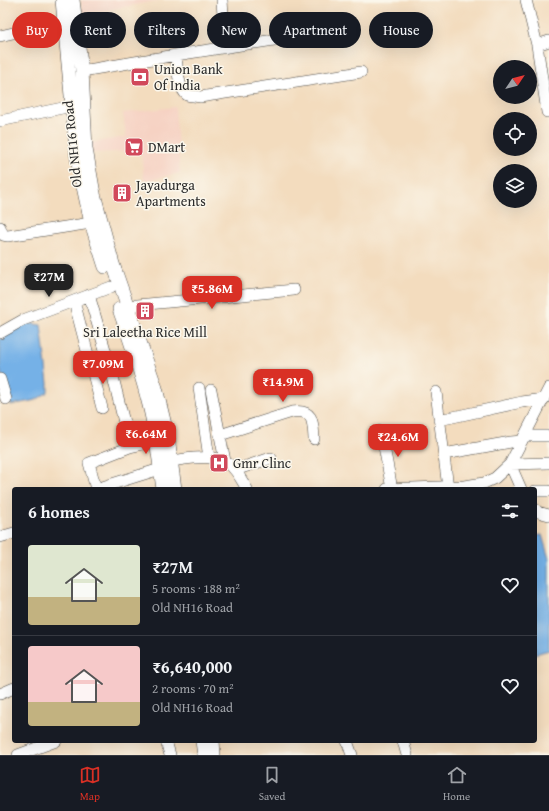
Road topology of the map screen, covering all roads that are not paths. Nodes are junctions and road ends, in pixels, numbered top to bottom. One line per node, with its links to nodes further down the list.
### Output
1 (62, 0): 6 (main road, Old NH16 Road)
2 (73, 0): 12 (main road, Old NH16 Road)
3 (222, 0): 5 (street)
4 (526, 0): 9 (street)
5 (223, 12)
6 (64, 21): 7 (street); 14 (main road, Old NH16 Road)
7 (0, 36)
8 (549, 41): 9 (street)
9 (537, 45): 15 (street)
10 (225, 48): 11 (street)
11 (176, 55): 12 (street); 13 (street)
12 (82, 72): 23 (main road, Old NH16 Road)
13 (361, 72)
14 (72, 106): 16 (street); 17 (main road, Old NH16 Road)
15 (547, 112)
16 (0, 121)
17 (91, 223): 18 (street); 19 (main road, Old NH16 Road)
18 (0, 228)
19 (111, 286): 21 (street); 39 (main road, Old NH16 Road)
20 (294, 290): 23 (street)
21 (89, 295): 22 (street); 40 (street)
22 (74, 301): 24 (street); 32 (street)
23 (127, 306): 44 (main road, Old NH16 Road)
24 (0, 333)
25 (0, 379): 30 (street)
26 (199, 388): 42 (street)
27 (549, 388): 31 (street)
28 (210, 390): 35 (street)
29 (436, 392): 33 (street)
30 (6, 399)
31 (544, 403): 33 (street); 37 (street)
32 (102, 408)
33 (440, 420): 41 (street)
34 (381, 431): 55 (street)
35 (220, 435): 38 (street); 45 (street)
36 (549, 436): 37 (street)
37 (523, 438): 41 (street); 47 (street)
38 (314, 439)
39 (157, 441): 40 (street); 48 (main road, Old NH16 Road)
40 (130, 447): 50 (street)
41 (444, 454): 56 (street)
42 (210, 458): 44 (street); 45 (street)
43 (271, 458): 49 (street)
44 (171, 461): 53 (main road, Old NH16 Road)
45 (225, 461): 49 (street)
46 (549, 463): 47 (street)
47 (510, 464): 57 (street); 58 (street)
48 (160, 469): 51 (street); 52 (main road, Old NH16 Road)
49 (235, 470): 54 (street)
50 (95, 487)
51 (102, 487)
52 (163, 487)
53 (175, 487)
54 (246, 487)
55 (392, 487)
56 (448, 487)
57 (456, 487)
58 (520, 487)
59 (537, 491): 60 (street)
60 (549, 491)
61 (537, 511): 62 (street)
62 (549, 515)
63 (12, 534): 64 (street)
64 (0, 537)
65 (12, 689): 66 (street)
66 (0, 694)
67 (51, 743): 73 (street)
68 (167, 743): 74 (street)
69 (202, 743): 75 (main road)
70 (213, 743): 76 (main road)
71 (348, 743): 77 (street)
72 (404, 743): 78 (street)
73 (18, 755)
74 (170, 755)
75 (204, 755)
76 (214, 755)
77 (352, 755)
78 (407, 755)

